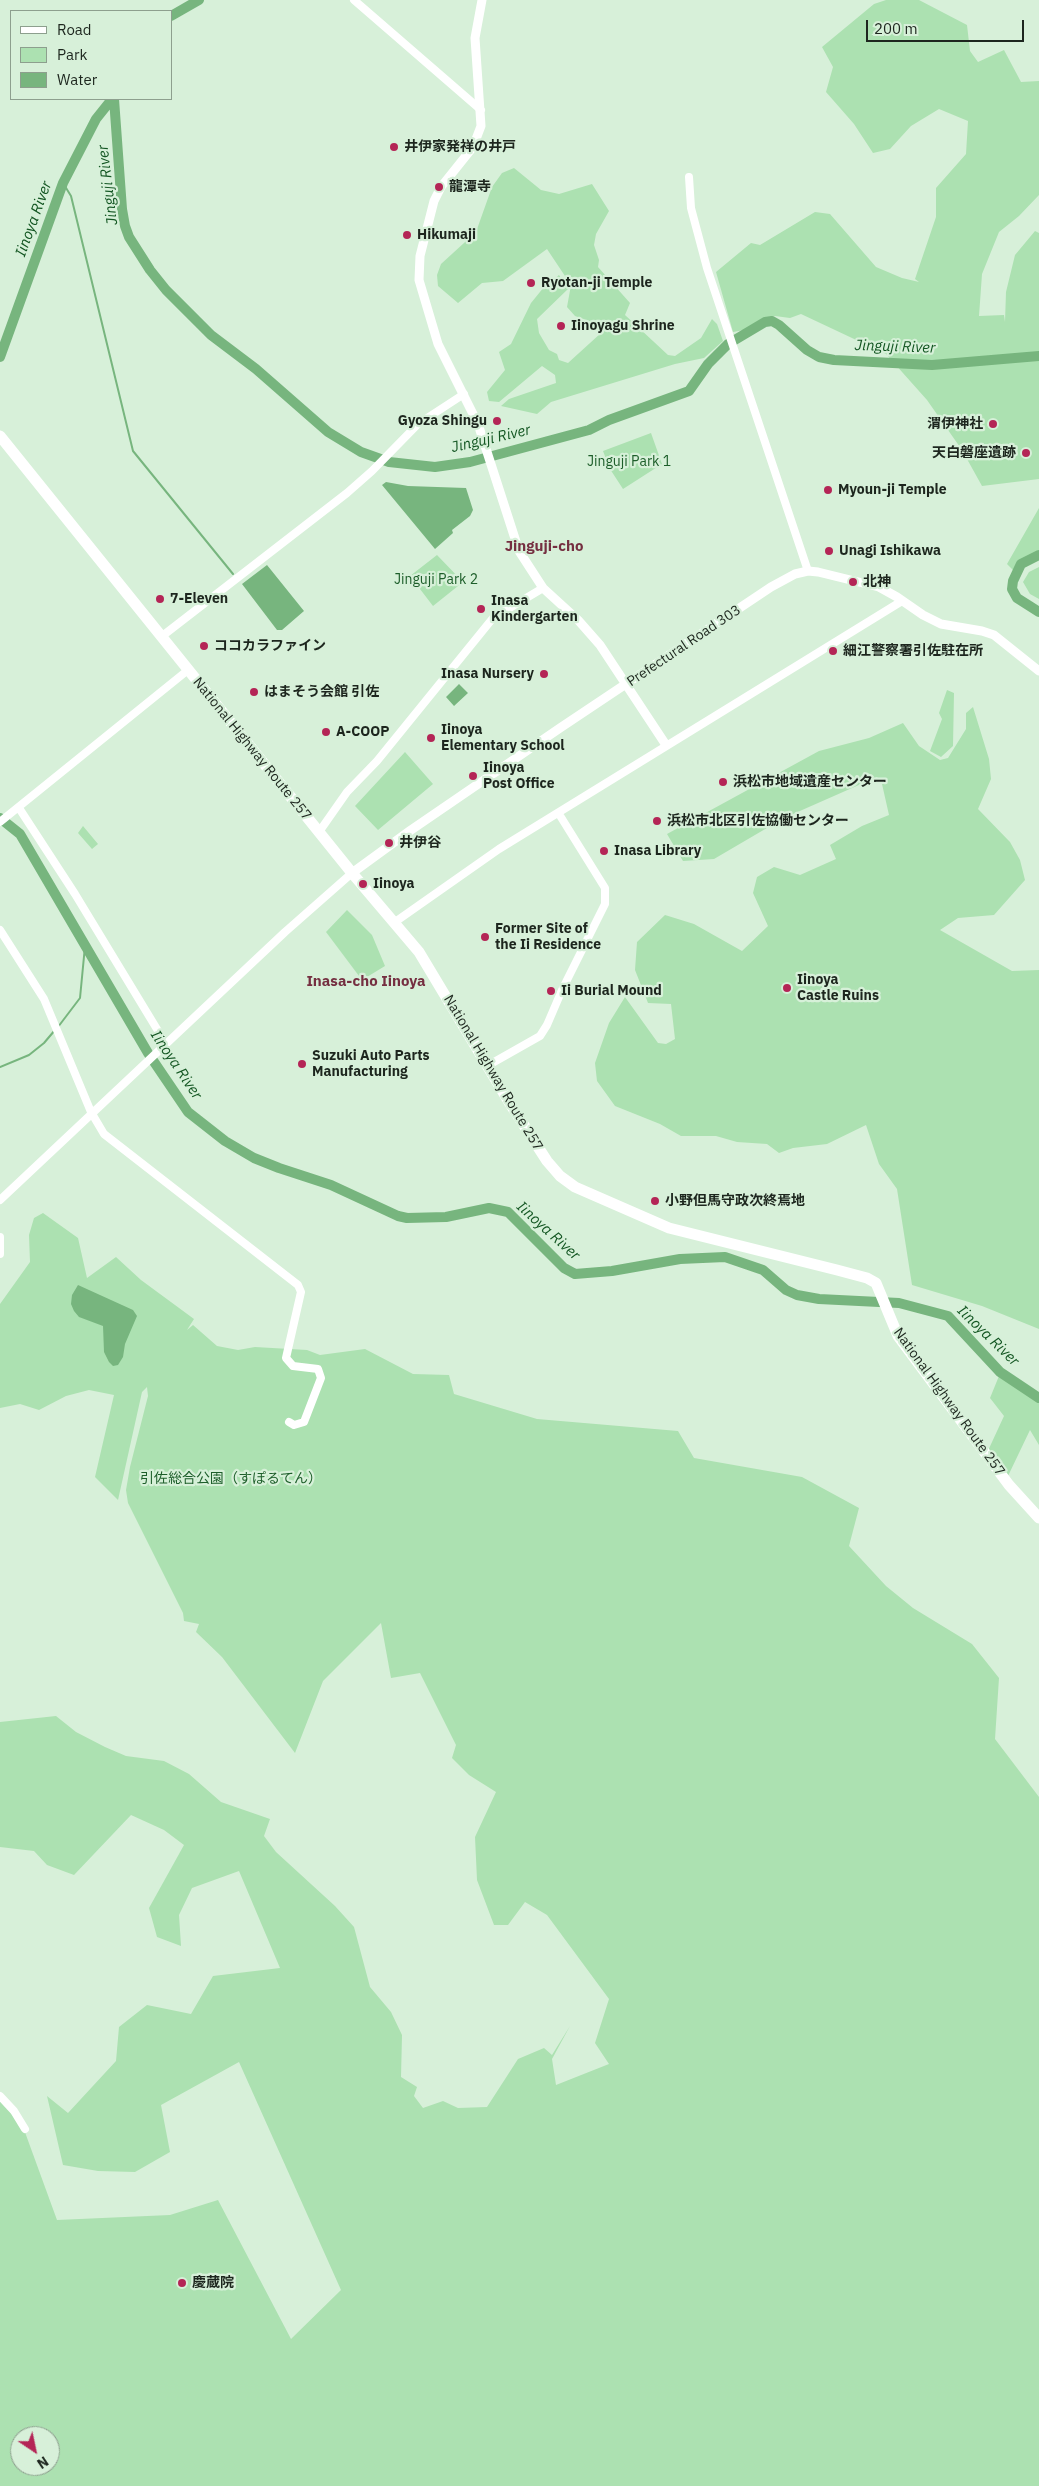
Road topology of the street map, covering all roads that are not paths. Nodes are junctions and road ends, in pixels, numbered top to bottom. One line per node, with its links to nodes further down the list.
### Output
1 (354, 0): 3 (street)
2 (482, 0): 3 (main road)
3 (482, 110): 5 (main road)
4 (689, 178): 7 (street)
5 (464, 394): 8 (main road); 10 (street)
6 (0, 436): 10 (highway, National Highway Route 257)
7 (808, 571): 9 (main road); 13 (main road, Prefectural Road 303)
8 (544, 588): 13 (main road); 18 (street)
9 (902, 600): 12 (main road); 14 (street)
10 (161, 637): 11 (highway, National Highway Route 257)
11 (188, 670): 15 (street); 18 (highway, National Highway Route 257)
12 (1039, 671)
13 (626, 684): 14 (main road); 19 (main road, Prefectural Road 303)
14 (666, 746): 16 (street)
15 (17, 809): 17 (street); 22 (street)
16 (559, 814): 20 (street); 23 (street)
17 (0, 822)
18 (319, 832): 19 (highway, National Highway Route 257)
19 (352, 873): 20 (highway, National Highway Route 257); 22 (street)
20 (395, 922): 23 (highway, National Highway Route 257)
21 (0, 930): 24 (street)
22 (163, 1046): 24 (street)
23 (487, 1066): 29 (highway, National Highway Route 257)
24 (92, 1112): 25 (street); 28 (street)
25 (0, 1200)
26 (0, 1237): 27 (street)
27 (0, 1254)
28 (289, 1422)
29 (1039, 1518)
30 (0, 2096): 31 (street)
31 (26, 2129)

